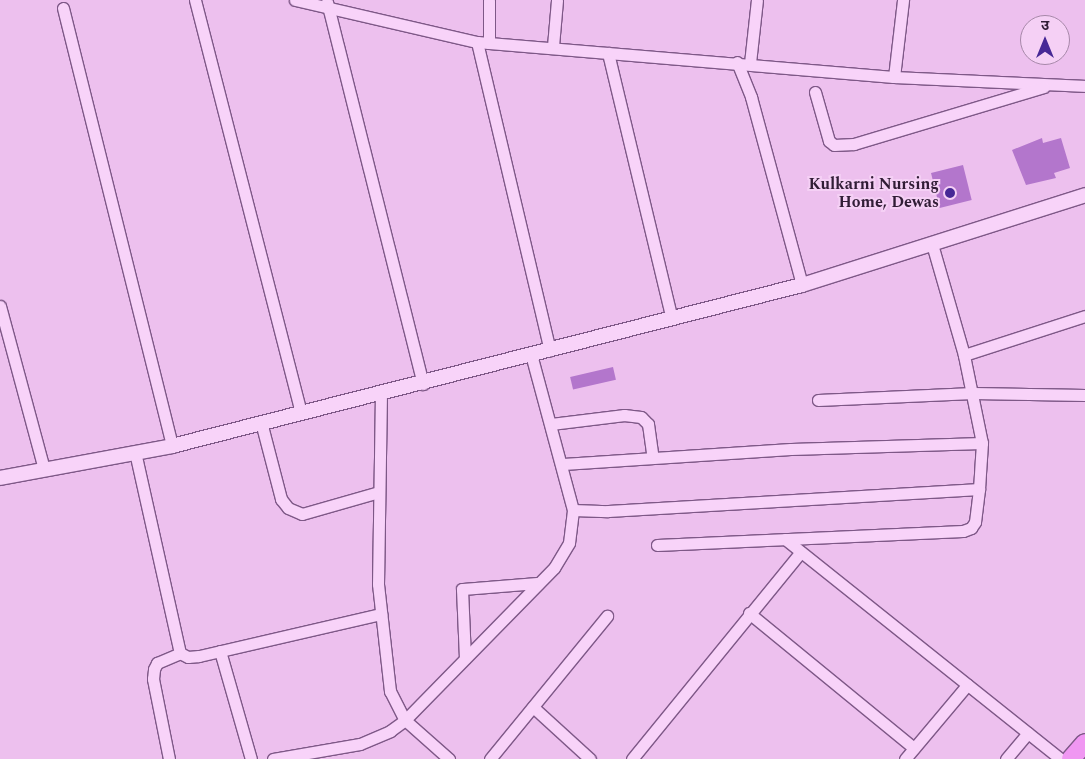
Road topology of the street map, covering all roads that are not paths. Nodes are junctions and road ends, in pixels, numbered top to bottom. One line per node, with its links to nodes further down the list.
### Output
1 (195, 0): 32 (street)
2 (295, 0): 7 (street)
3 (489, 0): 9 (street)
4 (557, 0): 10 (street)
5 (757, 0): 13 (street)
6 (903, 0): 14 (street)
7 (327, 3): 9 (street); 27 (street)
8 (63, 8): 36 (street)
9 (483, 42): 10 (street); 24 (street)
10 (554, 46): 11 (street)
11 (608, 53): 12 (street); 22 (street)
12 (737, 62): 13 (street); 20 (street)
13 (750, 63): 14 (street)
14 (894, 77): 15 (street)
15 (1051, 85): 16 (street); 17 (street)
16 (1085, 86)
17 (815, 92)
18 (1085, 195): 19 (street)
19 (932, 244): 20 (street); 26 (street)
20 (802, 285): 22 (street)
21 (0, 306): 40 (street)
22 (671, 316): 24 (street)
23 (1085, 316): 26 (street)
24 (550, 350): 25 (street)
25 (531, 354): 27 (street); 34 (street)
26 (964, 355): 28 (street)
27 (423, 384): 29 (street)
28 (973, 393): 30 (street); 31 (street); 35 (street)
29 (381, 394): 32 (street); 43 (street)
30 (1085, 395)
31 (818, 400)
32 (302, 412): 33 (street)
33 (261, 422): 36 (street); 43 (street)
34 (551, 424): 38 (street); 39 (street)
35 (982, 443): 38 (street); 42 (street)
36 (172, 446): 37 (street)
37 (135, 452): 40 (street); 53 (street)
38 (653, 458): 39 (street)
39 (563, 464): 44 (street)
40 (44, 469): 41 (street)
41 (0, 478)
42 (979, 489): 44 (street); 45 (street)
43 (379, 492): 50 (street)
44 (574, 510): 48 (street)
45 (785, 539): 46 (street); 47 (street)
46 (657, 545)
47 (801, 552): 49 (street); 55 (street)
48 (538, 583): 54 (street); 54 (street)
49 (749, 613): 60 (street); 68 (street)
50 (381, 614): 52 (street); 57 (street)
51 (607, 616): 56 (street)
52 (220, 651): 53 (street); 63 (street)
53 (180, 653): 62 (street)
54 (465, 658): 57 (street)
55 (968, 685): 58 (street); 60 (street)
56 (533, 707): 66 (street); 67 (street)
57 (405, 720): 61 (street); 65 (street)
58 (1028, 733): 70 (street); 71 (street)
59 (1085, 743): 72 (main road)
60 (914, 748): 69 (street)
61 (323, 756): 64 (street)
62 (169, 759)
63 (251, 759)
64 (273, 759)
65 (449, 759)
66 (490, 759)
67 (590, 759)
68 (632, 759)
69 (904, 759)
70 (1006, 759)
71 (1061, 759)
72 (1071, 759)

